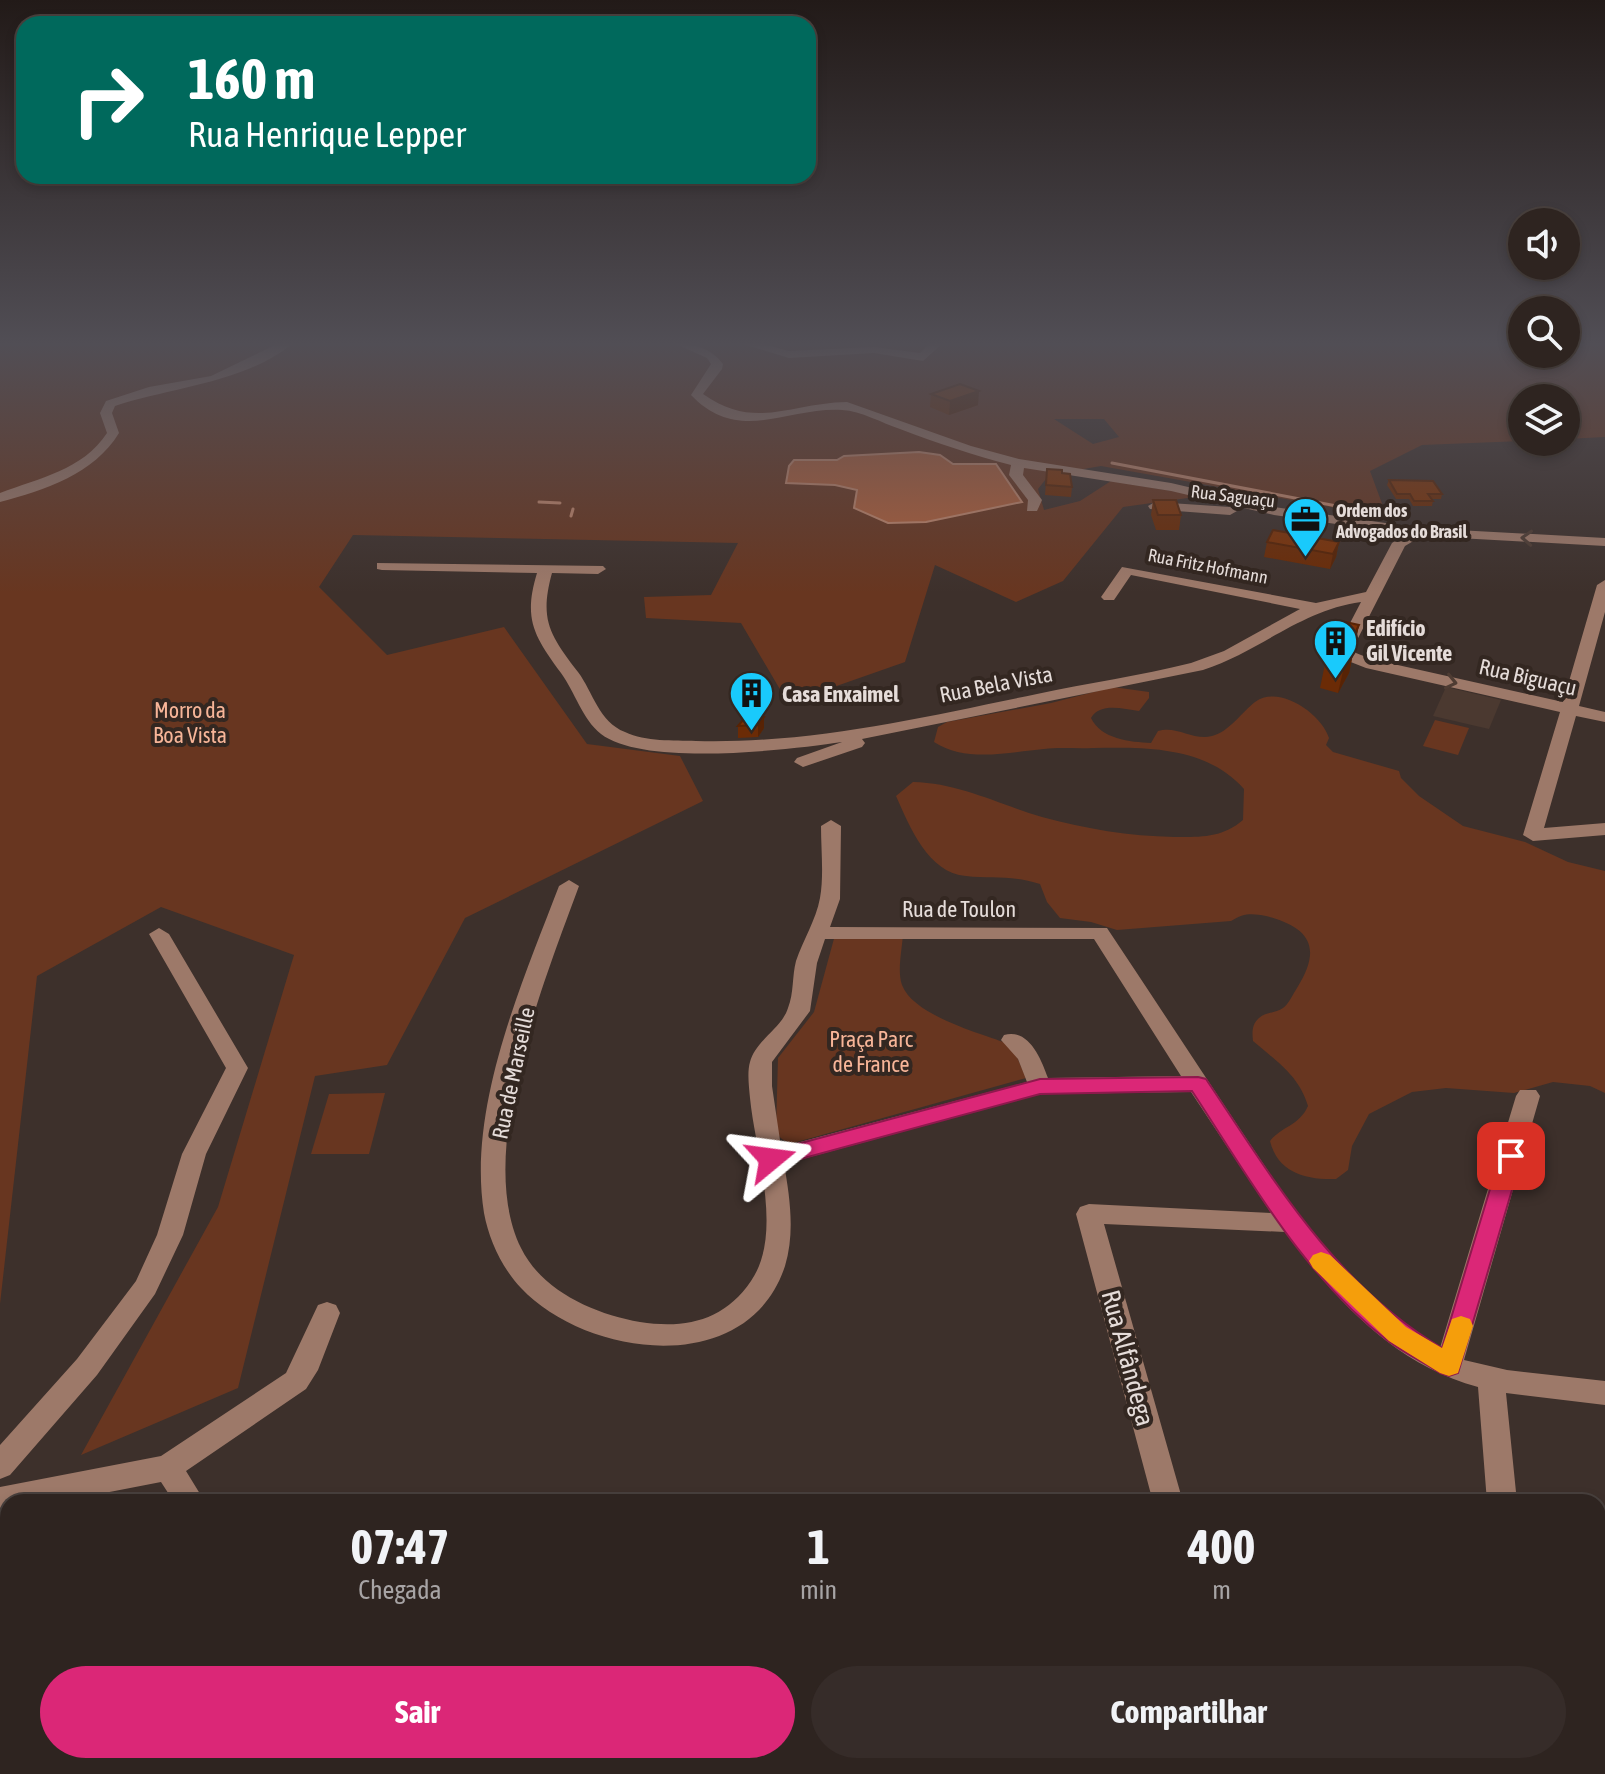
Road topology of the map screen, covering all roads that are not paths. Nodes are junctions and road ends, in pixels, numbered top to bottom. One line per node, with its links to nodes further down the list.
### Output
1 (112, 427): 4 (street)
2 (905, 427): 3 (street)
3 (1018, 463): 6 (street); 7 (street)
4 (0, 498)
5 (1155, 506): 7 (street, Rua Saguaçu)
6 (1032, 508)
7 (1290, 517): 8 (street, Rua Saguaçu)
8 (1364, 528): 9 (street); 11 (street, Rua Saguaçu)
9 (1420, 532): 10 (street, one-way to 9); 11 (street)
10 (1605, 542)
11 (1399, 543): 16 (street)
12 (382, 566): 13 (street)
13 (546, 569): 14 (street); 21 (street, Rua Bela Vista)
14 (598, 569)
15 (1605, 585): 19 (street)
16 (1372, 596): 18 (street, Rua Bela Vista); 19 (street, Rua Biguaçu, one-way to 19)
17 (1109, 597): 18 (street, Rua Fritz Hofmann)
18 (1314, 607): 21 (street, Rua Bela Vista)
19 (1569, 709): 20 (street, Rua Biguaçu); 24 (street)
20 (1605, 717)
21 (905, 725): 22 (street)
22 (803, 762)
23 (831, 826): 26 (street, Rua de Marseille)
24 (1605, 829)
25 (569, 886): 32 (street, Rua de Marseille)
26 (819, 933): 29 (street, Rua de Toulon); 32 (street, Rua de Marseille)
27 (159, 934): 38 (street)
28 (1012, 1040): 30 (street)
29 (1198, 1084): 30 (street); 33 (street)
30 (1040, 1086): 32 (street)
31 (1528, 1096): 35 (street)
32 (771, 1159)
33 (1290, 1223): 35 (street); 42 (street, Rua Alfândega)
34 (327, 1313): 39 (street)
35 (1449, 1365): 36 (street)
36 (1491, 1378): 37 (street); 43 (street)
37 (1605, 1393)
38 (0, 1466)
39 (168, 1468): 40 (street); 41 (street)
40 (32, 1494)
41 (185, 1494)
42 (1166, 1494)
43 (1501, 1494)

